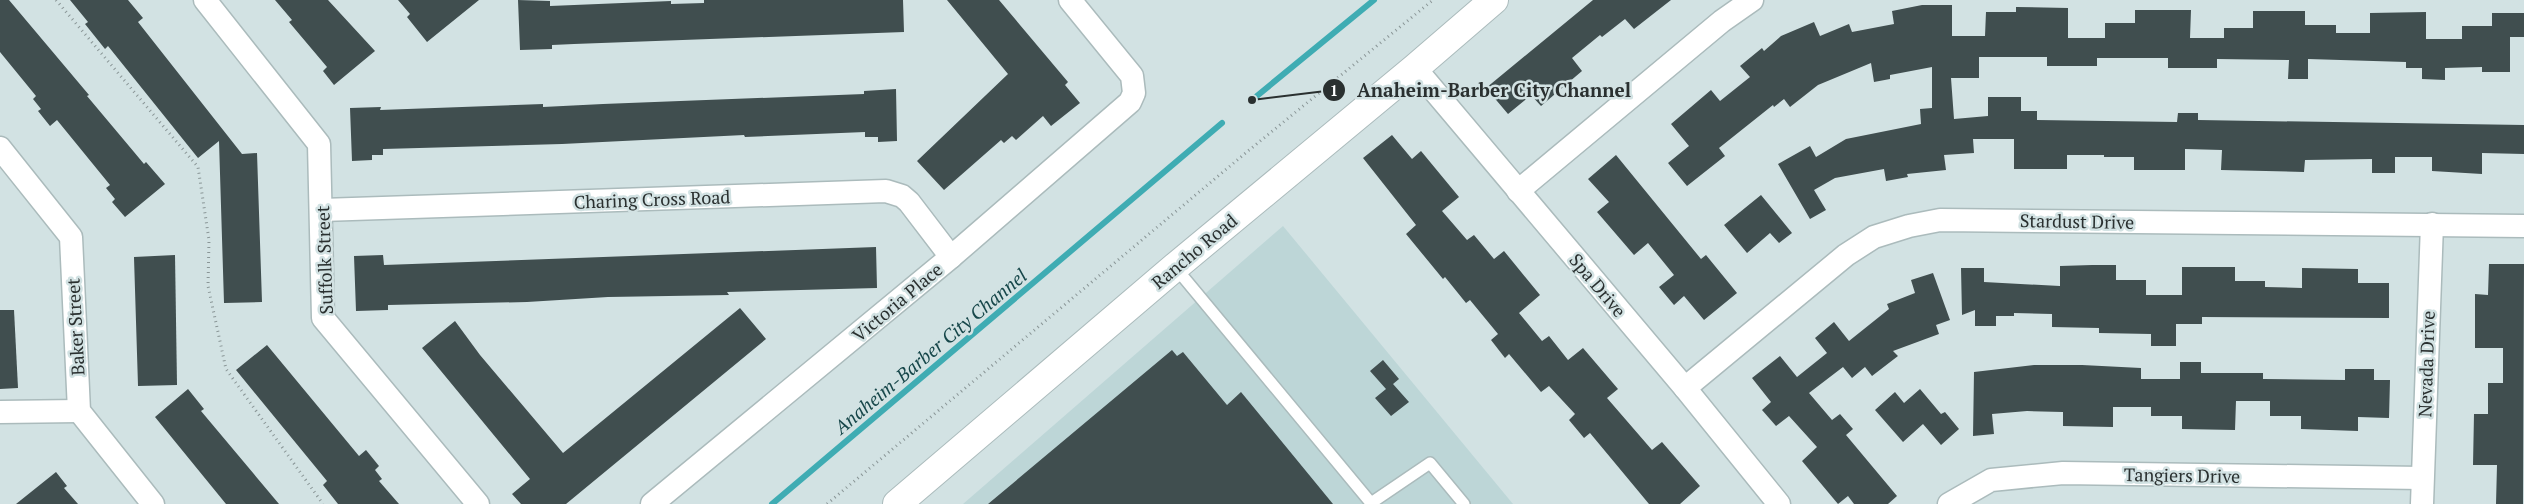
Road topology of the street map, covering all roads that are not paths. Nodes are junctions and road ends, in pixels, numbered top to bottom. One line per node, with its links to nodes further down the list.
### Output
1 (206, 0): 8 (street, Suffolk Street)
2 (1070, 0): 11 (street, Victoria Place)
3 (1494, 0): 5 (street, Rancho Road)
4 (1752, 0): 7 (street)
5 (1415, 68): 7 (street, Spa Drive); 12 (street, Rancho Road)
6 (0, 148): 14 (street, Baker Street)
7 (1518, 191): 13 (street, Spa Drive)
8 (322, 210): 11 (street, Charing Cross Road); 18 (street, Suffolk Street)
9 (2432, 224): 10 (street, Stardust Drive); 13 (street, Stardust Drive); 16 (street, Nevada Drive)
10 (2524, 226)
11 (951, 257): 19 (street, Victoria Place)
12 (1175, 267): 20 (street, Rancho Road); 21 (lane)
13 (1685, 388): 23 (street, Spa Drive)
14 (79, 411): 15 (street); 17 (street)
15 (0, 412)
16 (2422, 478): 24 (street, Tangiers Drive); 25 (street, Nevada Drive)
17 (153, 504)
18 (478, 504)
19 (652, 504)
20 (897, 504)
21 (1371, 504): 22 (lane)
22 (1464, 504)
23 (1780, 504)
24 (1948, 504)
25 (2422, 504)

